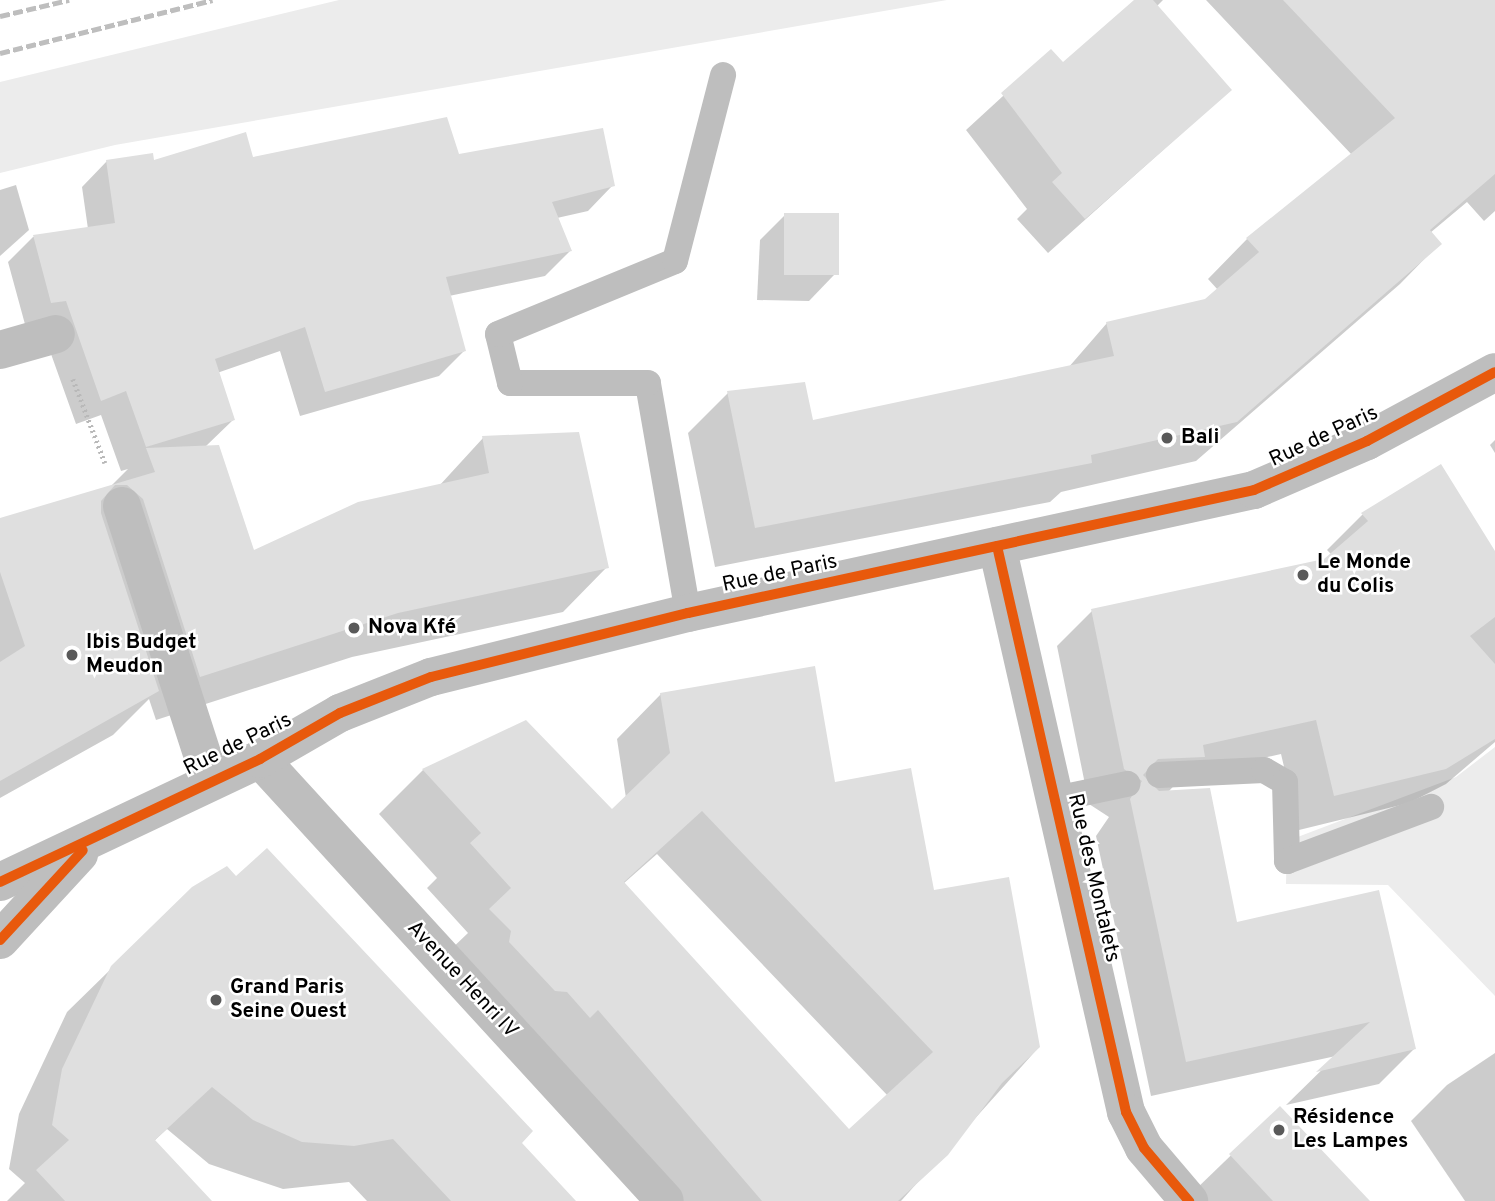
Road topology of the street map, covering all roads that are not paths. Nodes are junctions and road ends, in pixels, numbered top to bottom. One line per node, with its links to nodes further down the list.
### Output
1 (723, 75): 7 (lane)
2 (55, 334): 3 (street)
3 (0, 350)
4 (1494, 371): 6 (street, Rue de Paris)
5 (122, 506): 10 (street, Rue de Paris)
6 (997, 546): 7 (street, Rue de Paris); 12 (street, Rue des Montalets)
7 (688, 613): 8 (street, Rue de Paris)
8 (260, 759): 10 (street, Rue de Paris); 17 (street, Avenue Henri IV)
9 (1159, 775): 13 (lane)
10 (210, 778): 14 (street, Rue de Paris)
11 (1127, 784): 12 (lane)
12 (1055, 799): 18 (street, Rue des Montalets)
13 (1431, 807)
14 (88, 845): 15 (street, Rue de Paris); 16 (street, Rue de Paris)
15 (0, 882)
16 (0, 940)
17 (665, 1201)
18 (1189, 1201)

